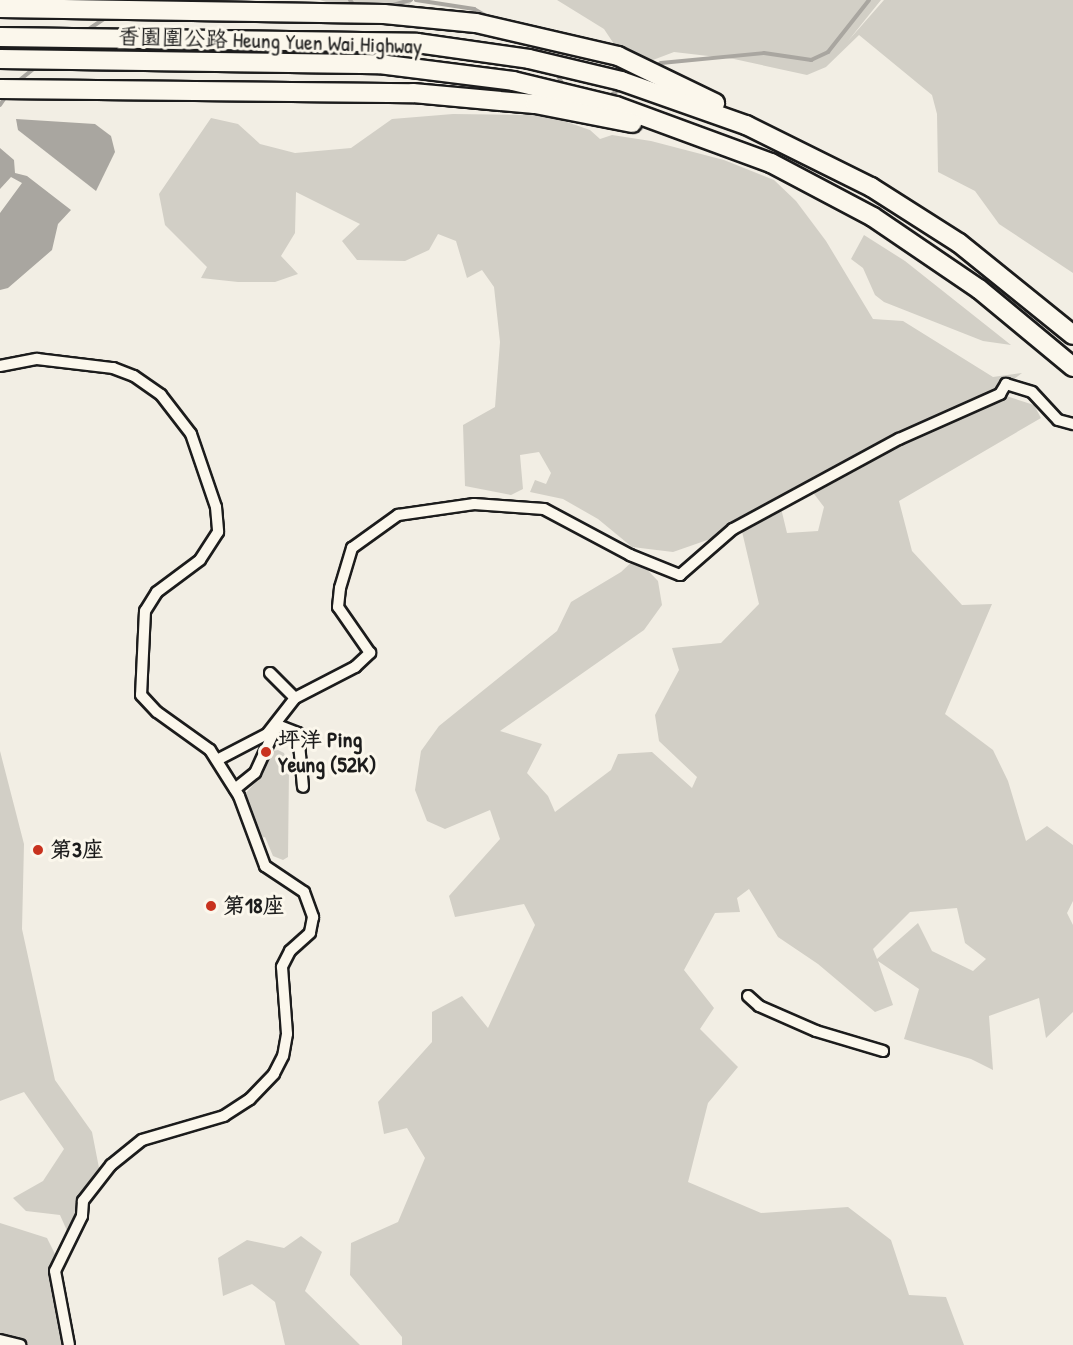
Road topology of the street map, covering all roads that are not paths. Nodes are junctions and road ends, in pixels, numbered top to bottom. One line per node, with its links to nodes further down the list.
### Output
1 (0, 8): 5 (highway)
2 (0, 38): 5 (highway, 香園圍公路 Heung Yuen Wai Highway)
3 (0, 59): 6 (highway, 香園圍公路 Heung Yuen Wai Highway)
4 (0, 89): 6 (highway)
5 (675, 90): 7 (highway)
6 (665, 126): 9 (highway)
7 (1073, 335)
8 (0, 366): 14 (street)
9 (1073, 367)
10 (1073, 424): 12 (street)
11 (270, 673): 12 (street)
12 (295, 698): 13 (street)
13 (277, 725): 14 (street); 15 (street); 16 (street)
14 (217, 760): 16 (street)
15 (303, 787)
16 (235, 789): 21 (street)
17 (748, 996): 18 (street)
18 (883, 1051)
19 (0, 1340): 20 (street)
20 (20, 1345)
21 (69, 1345)

